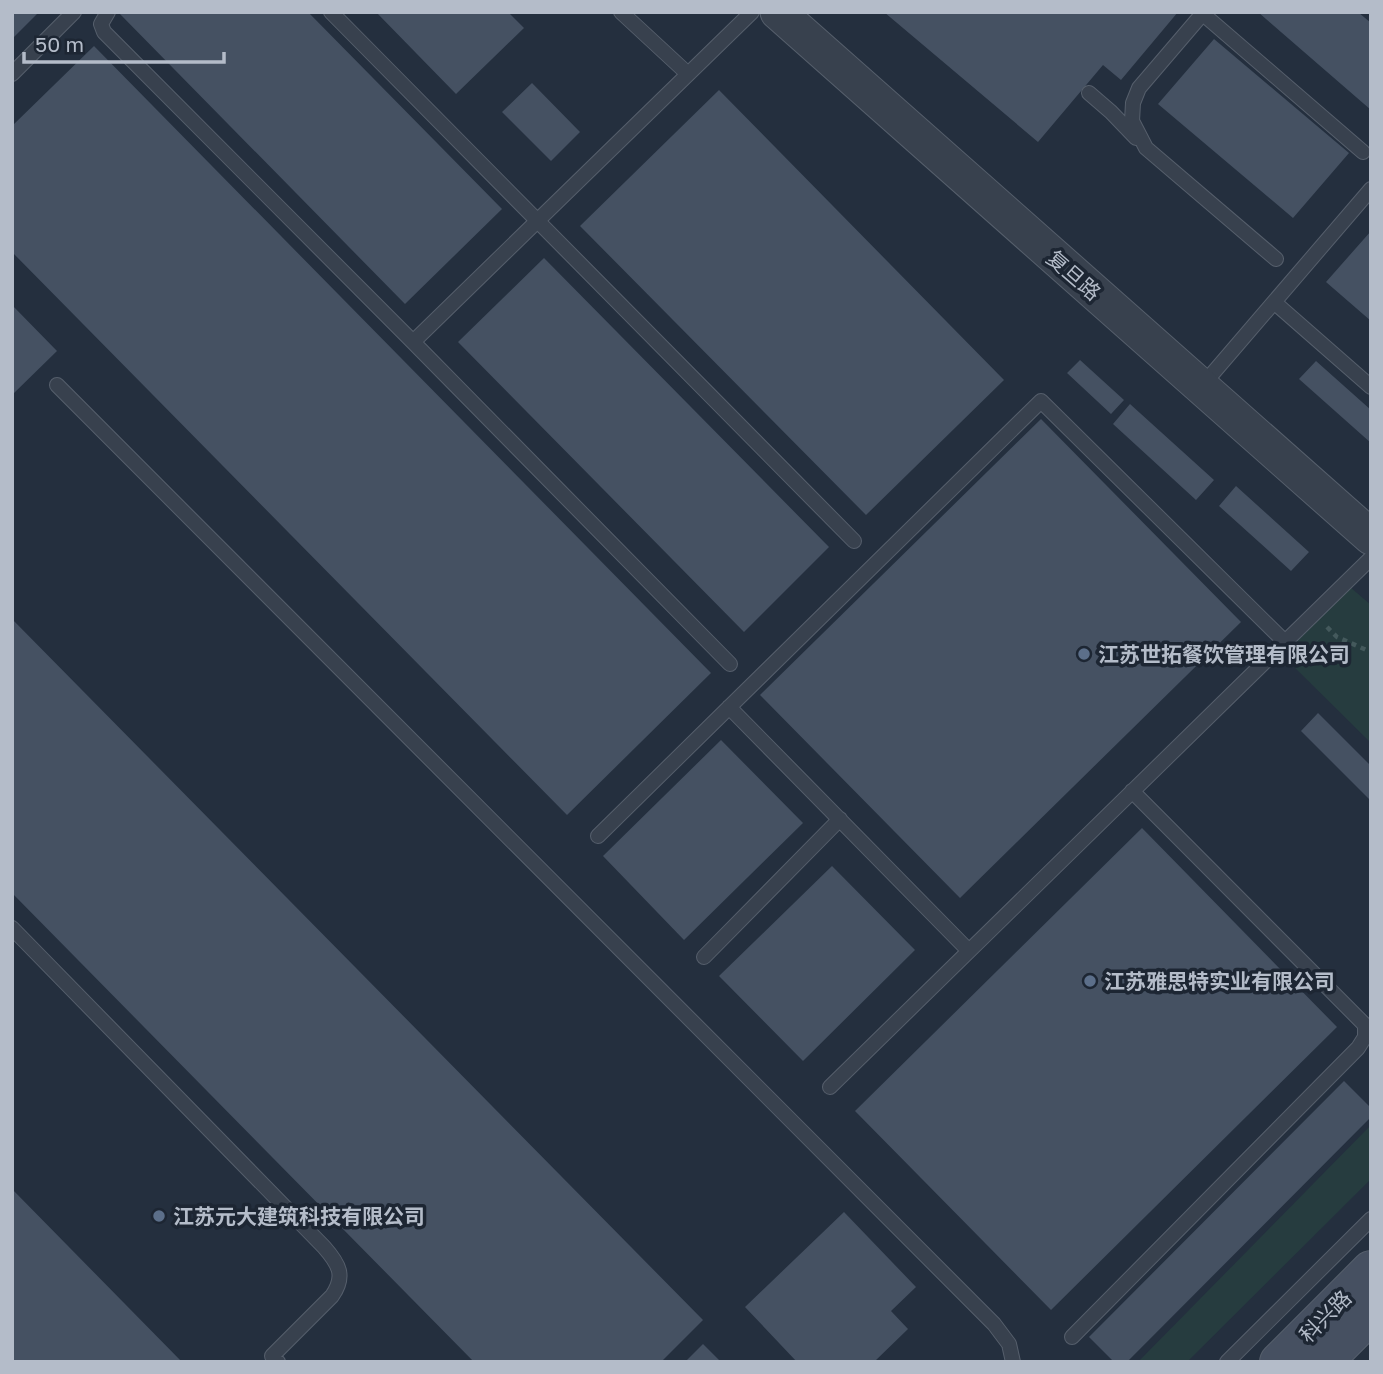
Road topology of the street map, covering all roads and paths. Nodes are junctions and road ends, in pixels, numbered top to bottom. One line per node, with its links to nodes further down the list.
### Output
1 (108, 12): 17 (lane)
2 (331, 12): 14 (lane)
3 (621, 12): 9 (lane)
4 (752, 12): 9 (lane)
5 (778, 12): 19 (street, 复旦路)
6 (1203, 13): 11 (lane); 12 (lane)
7 (69, 14): 8 (lane)
8 (12, 74)
9 (688, 74): 14 (lane)
10 (1089, 93): 11 (lane)
11 (1146, 148): 15 (lane)
12 (1363, 152)
13 (1371, 188): 16 (lane)
14 (537, 221): 17 (lane); 22 (lane)
15 (1276, 259)
16 (1274, 302): 19 (lane); 20 (lane)
17 (414, 342): 27 (lane)
18 (57, 385): 41 (lane)
19 (1201, 387): 21 (street, 复旦路)
20 (1371, 387)
21 (1371, 537)
22 (854, 541)
23 (1371, 558): 24 (lane)
24 (1314, 614): 25 (lane); 26 (path)
25 (1285, 642): 28 (lane); 29 (lane)
26 (1371, 652)
27 (730, 664)
28 (729, 707): 30 (lane); 31 (lane)
29 (1132, 791): 33 (lane); 38 (lane)
30 (840, 819): 33 (lane); 34 (lane)
31 (598, 836)
32 (12, 928): 40 (lane)
33 (969, 951): 35 (lane)
34 (704, 957)
35 (830, 1087)
36 (1371, 1219): 42 (lane)
37 (1367, 1291): 39 (main road, 科兴路)
38 (1072, 1337)
39 (1324, 1349): 43 (main road, 科兴路)
40 (278, 1362)
41 (1013, 1362)
42 (1227, 1362)
43 (1279, 1362)

